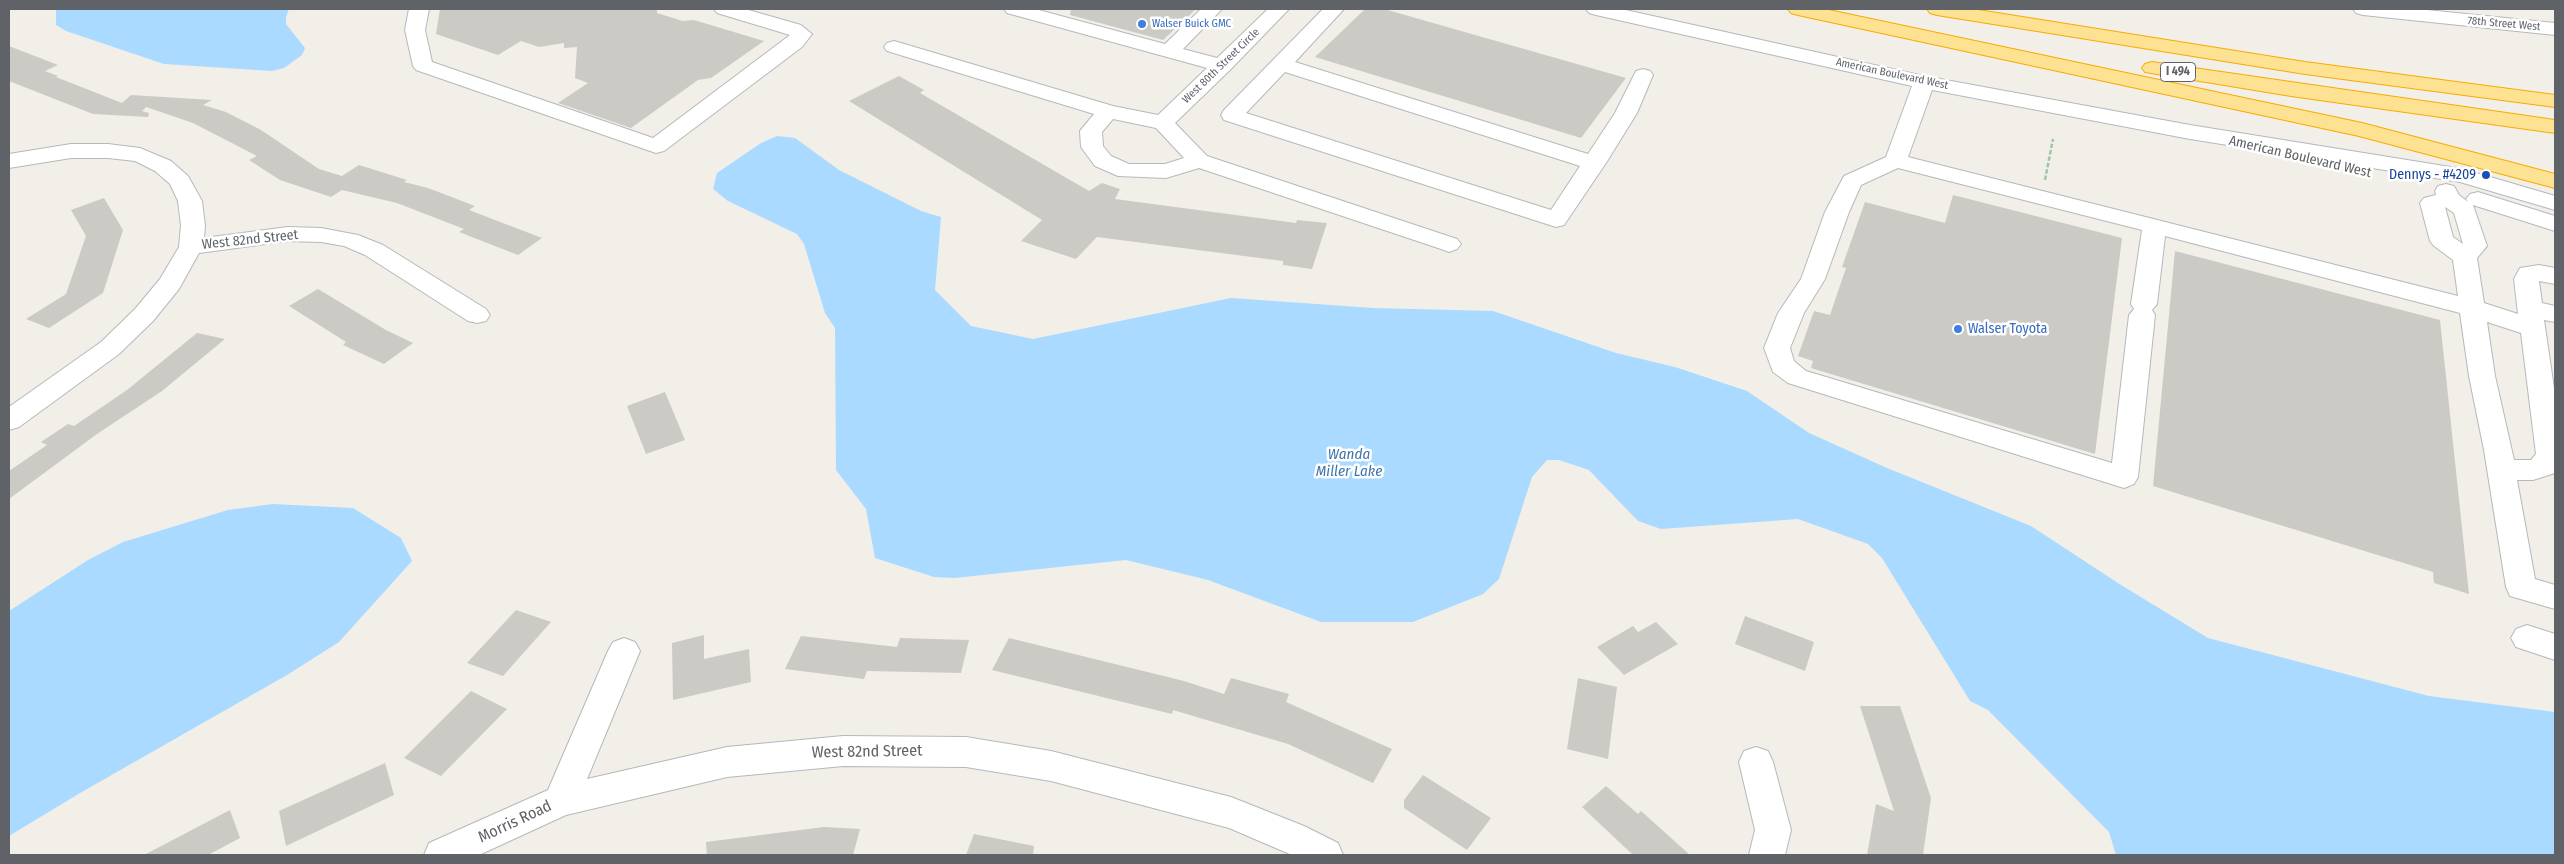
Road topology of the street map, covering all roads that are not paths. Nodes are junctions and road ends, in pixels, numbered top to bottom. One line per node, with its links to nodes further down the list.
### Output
1 (419, 9): 2 (street)
2 (724, 9)
3 (1014, 9): 14 (street)
4 (1212, 9): 14 (street)
5 (1279, 9): 16 (street, West 80th Street Circle)
6 (1334, 9): 15 (street)
7 (1596, 9): 19 (street, American Boulevard West)
8 (1798, 9): 30 (highway)
9 (1803, 9): 24 (highway, I 494)
10 (1937, 9): 17 (highway, I 494)
11 (2363, 9): 12 (street, 78th Street West)
12 (2555, 29)
13 (894, 47): 22 (street)
14 (1169, 51): 16 (street)
15 (1281, 64): 29 (street); 29 (street)
16 (1223, 66): 23 (street, West 80th Street Circle)
17 (2305, 68): 20 (highway); 21 (highway, I 494)
18 (1643, 75): 29 (street)
19 (1924, 82): 25 (street, American Boulevard West); 28 (street)
20 (2555, 85)
21 (2555, 101)
22 (1108, 111): 23 (street); 27 (street)
23 (1162, 123): 27 (street)
24 (2555, 127)
25 (2190, 132): 31 (street, American Boulevard West); 32 (street, American Boulevard West)
26 (9, 161): 36 (street, West 82nd Street)
27 (1199, 161): 35 (street)
28 (1896, 161): 34 (street); 34 (street)
29 (1595, 163)
30 (2555, 181)
31 (2448, 195): 33 (street, American Boulevard West); 38 (street)
32 (2555, 203)
33 (2555, 224)
34 (2154, 225): 38 (street)
35 (1449, 244)
36 (191, 247): 39 (street, West 82nd Street); 41 (street)
37 (2555, 276): 40 (street)
38 (2473, 308): 40 (street); 42 (street)
39 (477, 315)
40 (2539, 316): 42 (street)
41 (9, 420)
42 (2501, 470): 43 (street)
43 (2555, 597)
44 (624, 651): 46 (street)
45 (1756, 762): 49 (street)
46 (561, 801): 47 (street, Morris Road); 48 (street, West 82nd Street)
47 (442, 855)
48 (1325, 855)
49 (1767, 855)

